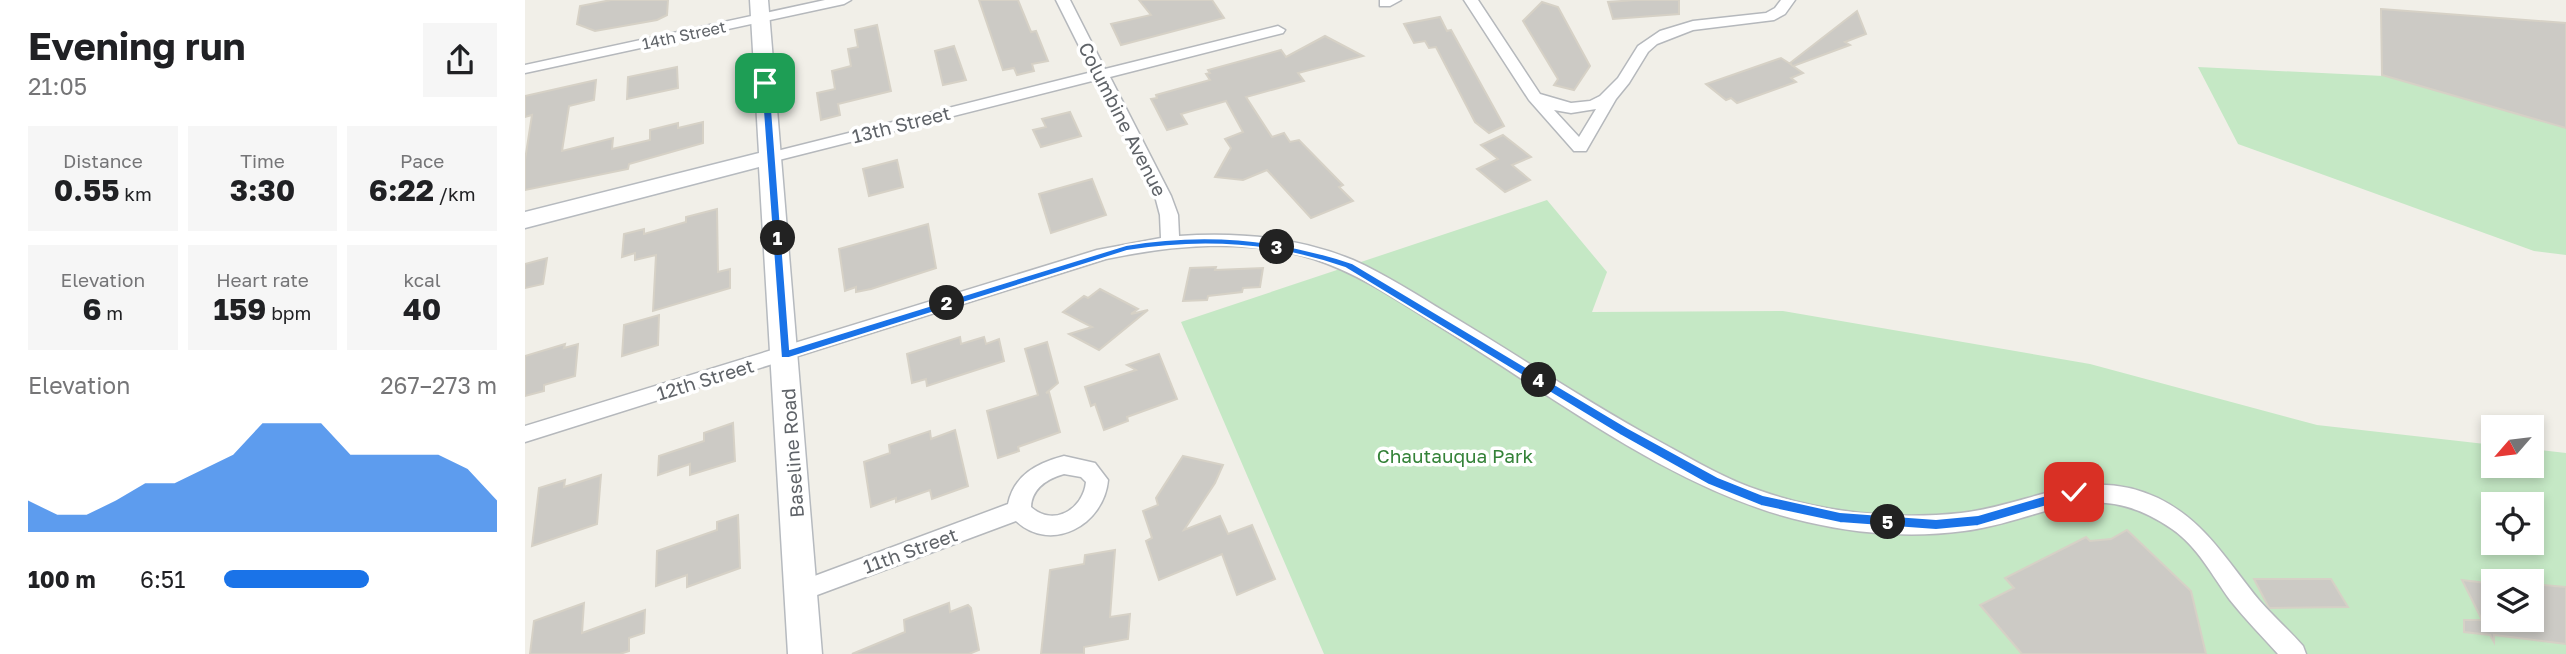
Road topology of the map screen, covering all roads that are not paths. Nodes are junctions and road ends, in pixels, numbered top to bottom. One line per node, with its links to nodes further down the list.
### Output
1 (844, 0): 5 (street, 14th Street)
2 (1063, 0): 8 (street, Columbine Avenue)
3 (1471, 0): 9 (street)
4 (1788, 0): 10 (street)
5 (760, 9): 7 (street, 14th Street); 11 (street, Baseline Road)
6 (1278, 30): 8 (street, 13th Street)
7 (525, 69)
8 (1098, 74): 11 (street, 13th Street); 13 (street, Columbine Avenue)
9 (1534, 97): 10 (street); 10 (street)
10 (1609, 100)
11 (771, 157): 12 (street, 13th Street); 14 (street, Baseline Road)
12 (525, 220)
13 (1170, 241): 14 (street, 12th Street); 19 (street, 12th Street)
14 (785, 355): 15 (street, 12th Street); 17 (street, Baseline Road)
15 (525, 434)
16 (1019, 510): 17 (street, 11th Street)
17 (801, 591): 18 (street, Baseline Road)
18 (806, 654)
19 (2294, 654)

